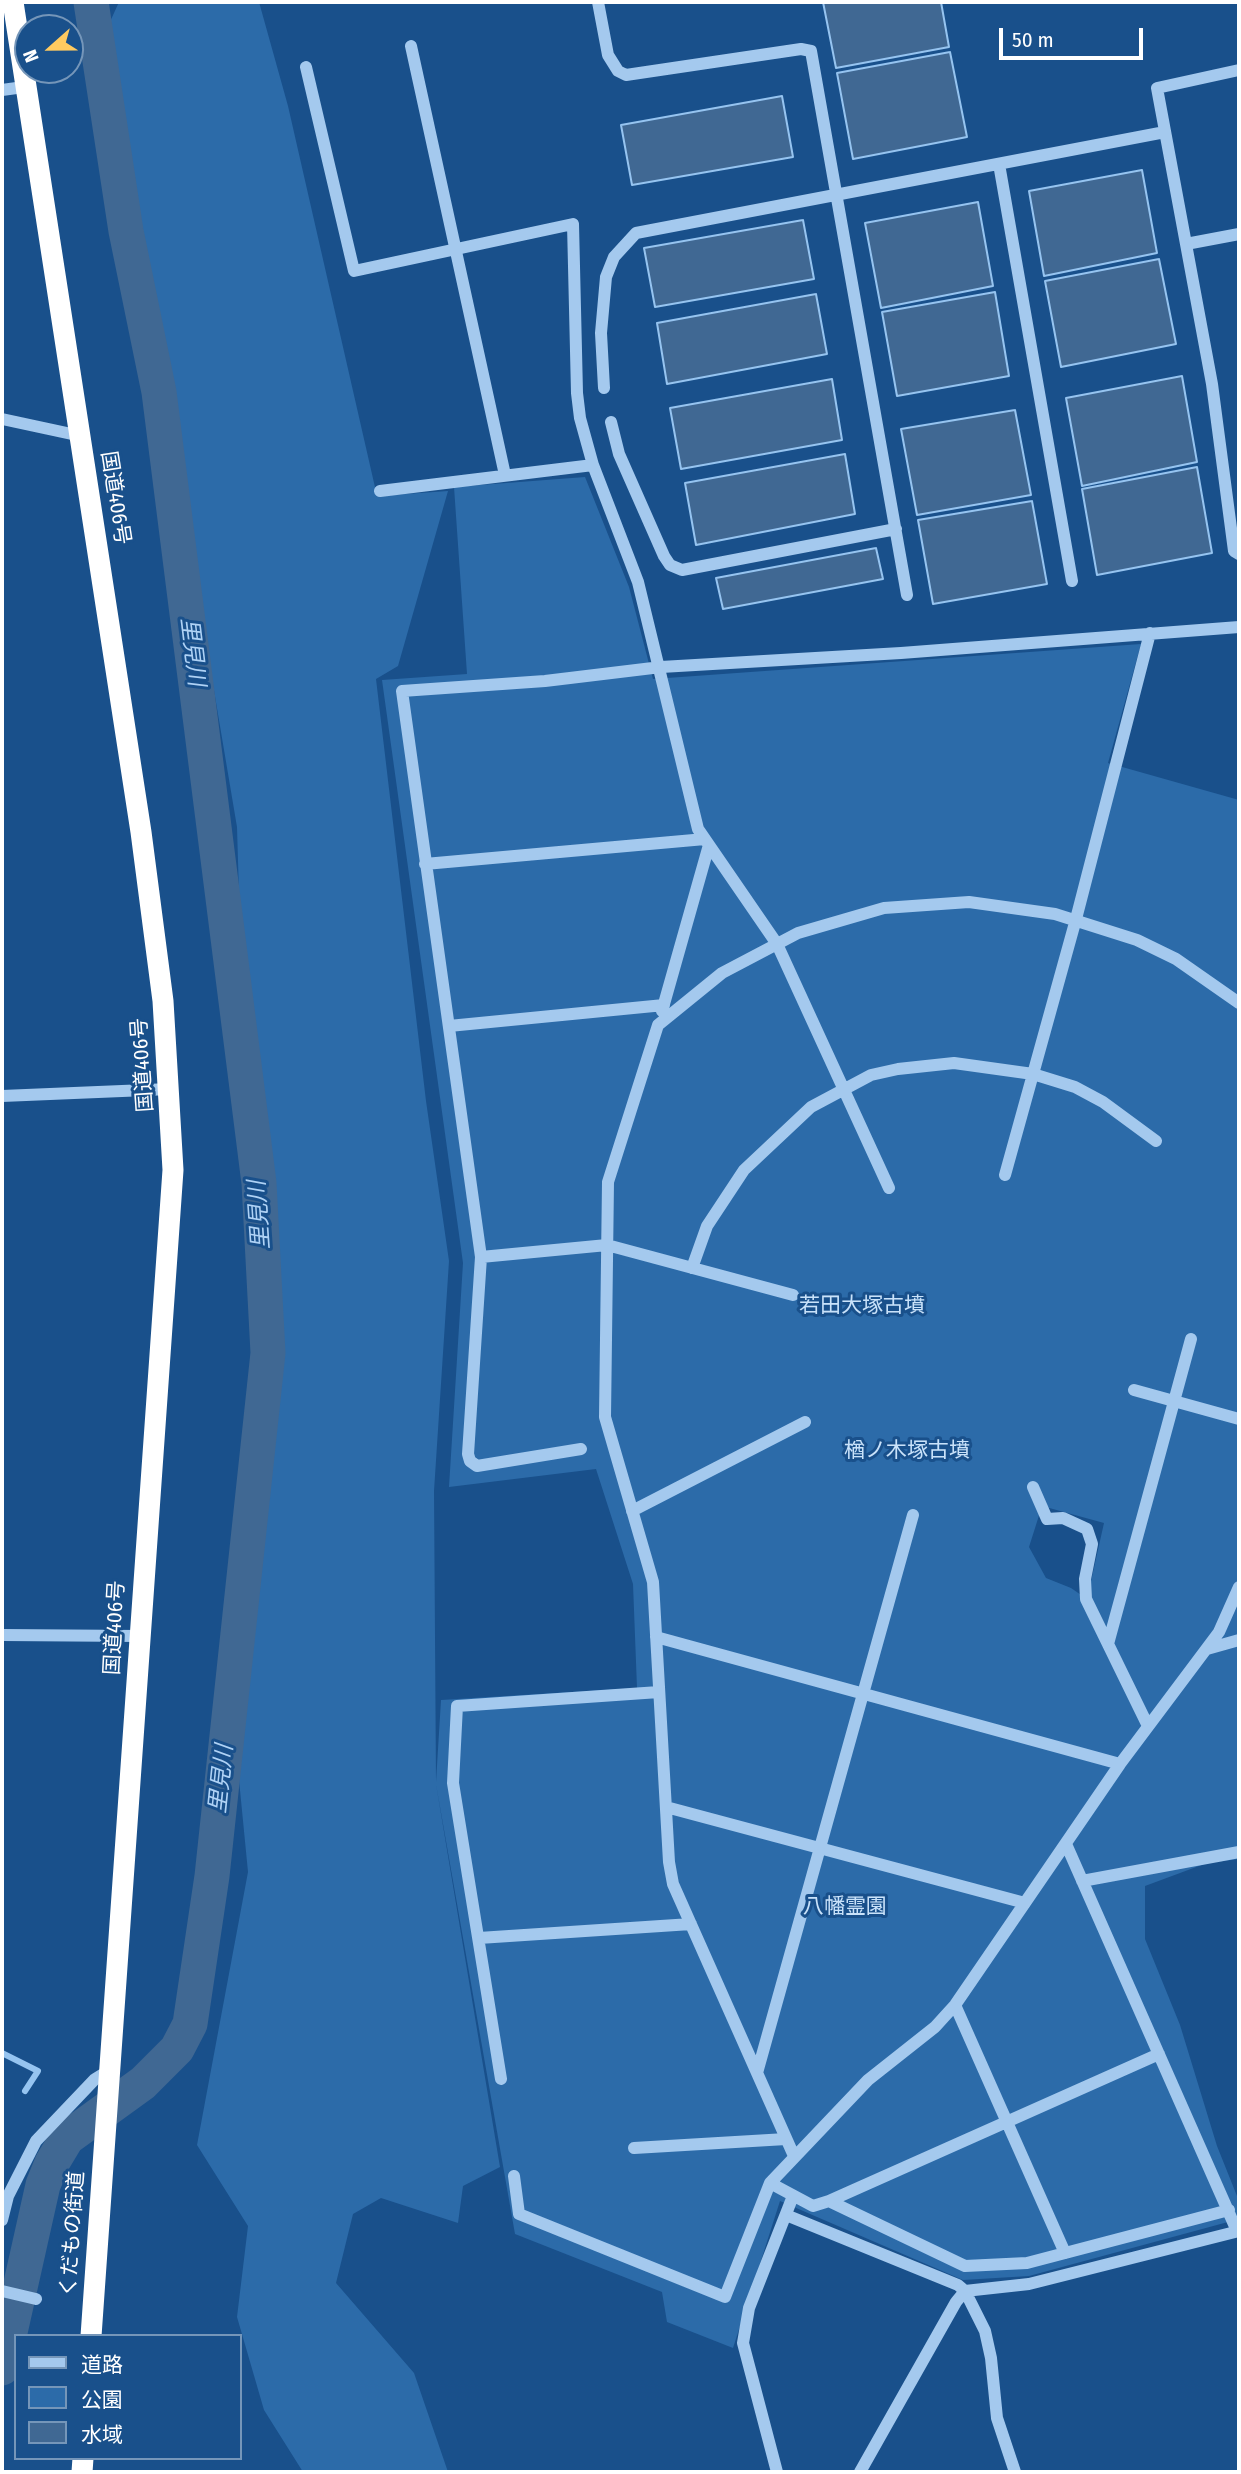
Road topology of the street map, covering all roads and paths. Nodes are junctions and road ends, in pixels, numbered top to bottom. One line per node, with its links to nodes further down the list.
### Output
1 (13, 2): 6 (highway, 国道406号)
2 (598, 2): 10 (street)
3 (411, 46): 13 (street)
4 (306, 67): 13 (street)
5 (1239, 70): 8 (street)
6 (24, 86): 7 (street); 17 (highway, 国道406号)
7 (2, 90)
8 (1165, 132): 9 (street); 12 (street)
9 (999, 164): 10 (street); 23 (street)
10 (838, 194): 14 (street); 21 (street)
11 (1239, 234): 12 (street)
12 (1186, 244): 22 (street)
13 (457, 251): 18 (street); 19 (street)
14 (604, 388)
15 (2, 419): 17 (street)
16 (611, 422): 21 (street)
17 (80, 436): 38 (highway, 国道406号)
18 (593, 465): 19 (street); 27 (street)
19 (505, 475): 20 (street)
20 (380, 491)
21 (895, 529): 24 (street)
22 (1239, 554)
23 (1072, 581)
24 (907, 595)
25 (1239, 627): 26 (street)
26 (1150, 633): 27 (street); 30 (street)
27 (661, 667): 28 (street); 29 (street)
28 (707, 842): 29 (street); 31 (street); 33 (street)
29 (425, 864): 35 (street)
30 (1076, 919): 31 (street); 32 (street); 36 (street)
31 (777, 944): 34 (street); 37 (street)
32 (1239, 1003)
33 (664, 1005): 34 (street); 35 (street)
34 (658, 1025): 43 (street)
35 (449, 1026): 44 (street)
36 (1033, 1074): 37 (street); 40 (street); 41 (street)
37 (843, 1088): 42 (street); 45 (street)
38 (170, 1089): 39 (street); 58 (highway, 国道406号)
39 (2, 1096)
40 (1156, 1142)
41 (1005, 1175)
42 (889, 1188)
43 (607, 1245): 44 (street); 45 (street); 54 (street)
44 (481, 1257): 52 (street)
45 (692, 1268): 46 (street)
46 (793, 1294)
47 (1191, 1339): 49 (street)
48 (1134, 1390): 49 (street)
49 (1176, 1402): 50 (street); 61 (street)
50 (1239, 1419)
51 (805, 1422): 54 (street)
52 (581, 1448)
53 (1033, 1487): 61 (street)
54 (632, 1511): 59 (street)
55 (913, 1515): 64 (street)
56 (1239, 1587): 62 (street)
57 (2, 1636): 58 (street)
58 (139, 1636): 78 (highway, 国道406号)
59 (656, 1637): 63 (street); 64 (street)
60 (1239, 1640): 62 (street)
61 (1108, 1644): 65 (street)
62 (1207, 1649): 65 (street)
63 (659, 1692): 67 (street); 74 (street)
64 (864, 1694): 66 (street); 69 (street)
65 (1149, 1726): 66 (street)
66 (1120, 1764): 68 (street)
67 (666, 1807): 69 (street); 73 (street)
68 (1066, 1844): 71 (street); 72 (street)
69 (821, 1847): 72 (street); 77 (street)
70 (1239, 1853): 71 (street)
71 (1082, 1881): 76 (street)
72 (1024, 1903): 75 (street)
73 (691, 1924): 74 (street); 77 (street)
74 (479, 1938): 79 (street)
75 (955, 2005): 80 (street); 84 (street)
76 (1160, 2054): 80 (street); 89 (street)
77 (757, 2073): 82 (street)
78 (108, 2079): 81 (highway, 国道406号); 91 (street)
79 (500, 2079)
80 (1005, 2120): 88 (street); 93 (street)
81 (104, 2134): 97 (highway, くだもの街道)
82 (786, 2139): 83 (street); 84 (street)
83 (634, 2148)
84 (794, 2156): 86 (street)
85 (514, 2176): 86 (street)
86 (771, 2183): 87 (street)
87 (793, 2196): 88 (street); 90 (street)
88 (829, 2201): 93 (street)
89 (1229, 2210): 92 (street); 93 (street)
90 (786, 2215): 95 (street); 98 (street)
91 (2, 2220)
92 (1238, 2231): 95 (street)
93 (1065, 2253)
94 (2, 2291): 96 (street)
95 (965, 2291): 99 (street); 100 (street)
96 (33, 2298)
97 (91, 2334)
98 (777, 2472)
99 (860, 2472)
100 (1015, 2472)

